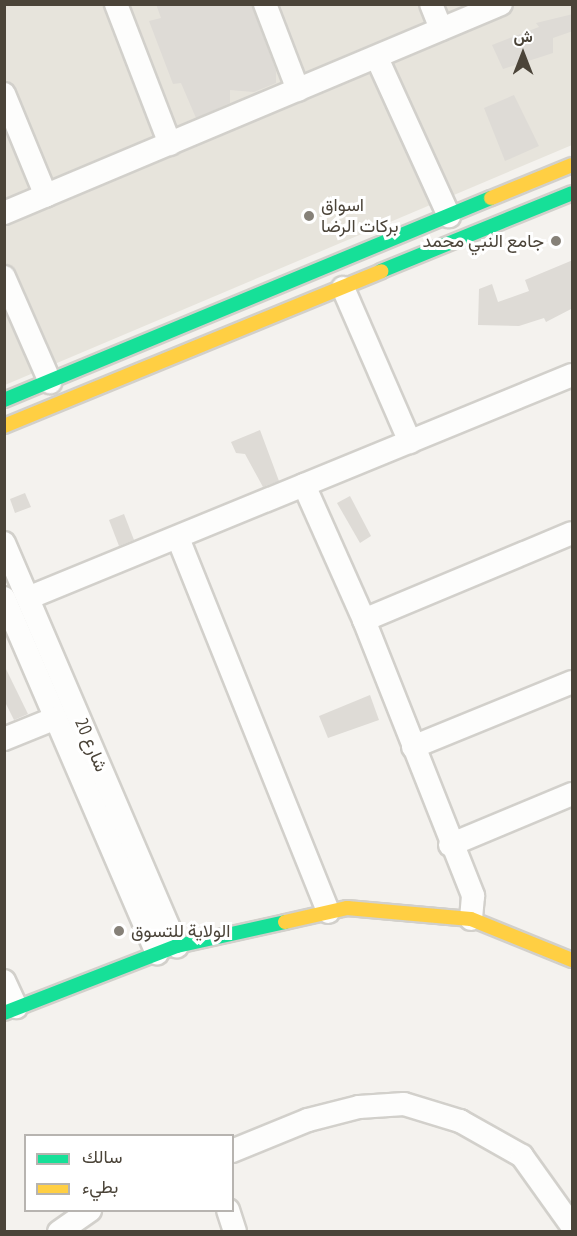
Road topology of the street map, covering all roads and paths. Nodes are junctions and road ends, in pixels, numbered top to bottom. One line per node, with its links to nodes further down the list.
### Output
1 (116, 4): 9 (street)
2 (265, 4): 7 (street)
3 (431, 4): 5 (street)
4 (501, 4): 5 (street)
5 (441, 30): 6 (street)
6 (377, 58): 7 (street); 14 (street)
7 (298, 90): 9 (street)
8 (4, 94): 12 (street)
9 (170, 144): 12 (street)
10 (573, 165): 14 (main road)
11 (573, 193): 16 (main road)
12 (46, 196): 13 (street)
13 (4, 213)
14 (449, 216): 18 (main road)
15 (4, 277): 18 (street)
16 (343, 288): 20 (main road); 21 (street)
17 (573, 375): 21 (street)
18 (50, 382): 19 (main road)
19 (4, 400)
20 (4, 426)
21 (410, 442): 22 (street)
22 (304, 485): 24 (street); 28 (street)
23 (573, 533): 28 (street)
24 (178, 538): 27 (street); 35 (street)
25 (4, 543): 27 (street, شارع 20)
26 (4, 598): 30 (street, شارع 20)
27 (28, 598): 37 (street, شارع 20)
28 (364, 620): 32 (street)
29 (573, 682): 32 (street)
30 (56, 717): 31 (street); 37 (street, شارع 20)
31 (4, 739)
32 (412, 747): 34 (street)
33 (573, 794): 34 (street)
34 (450, 845): 36 (street)
35 (328, 912): 36 (main road); 37 (main road)
36 (471, 919): 38 (main road)
37 (167, 950): 40 (main road)
38 (573, 960)
39 (4, 981): 40 (street)
40 (10, 1010)
41 (234, 1150): 44 (street)
42 (87, 1212): 45 (street)
43 (229, 1212): 46 (street)
44 (573, 1226)
45 (59, 1232)
46 (236, 1232)

